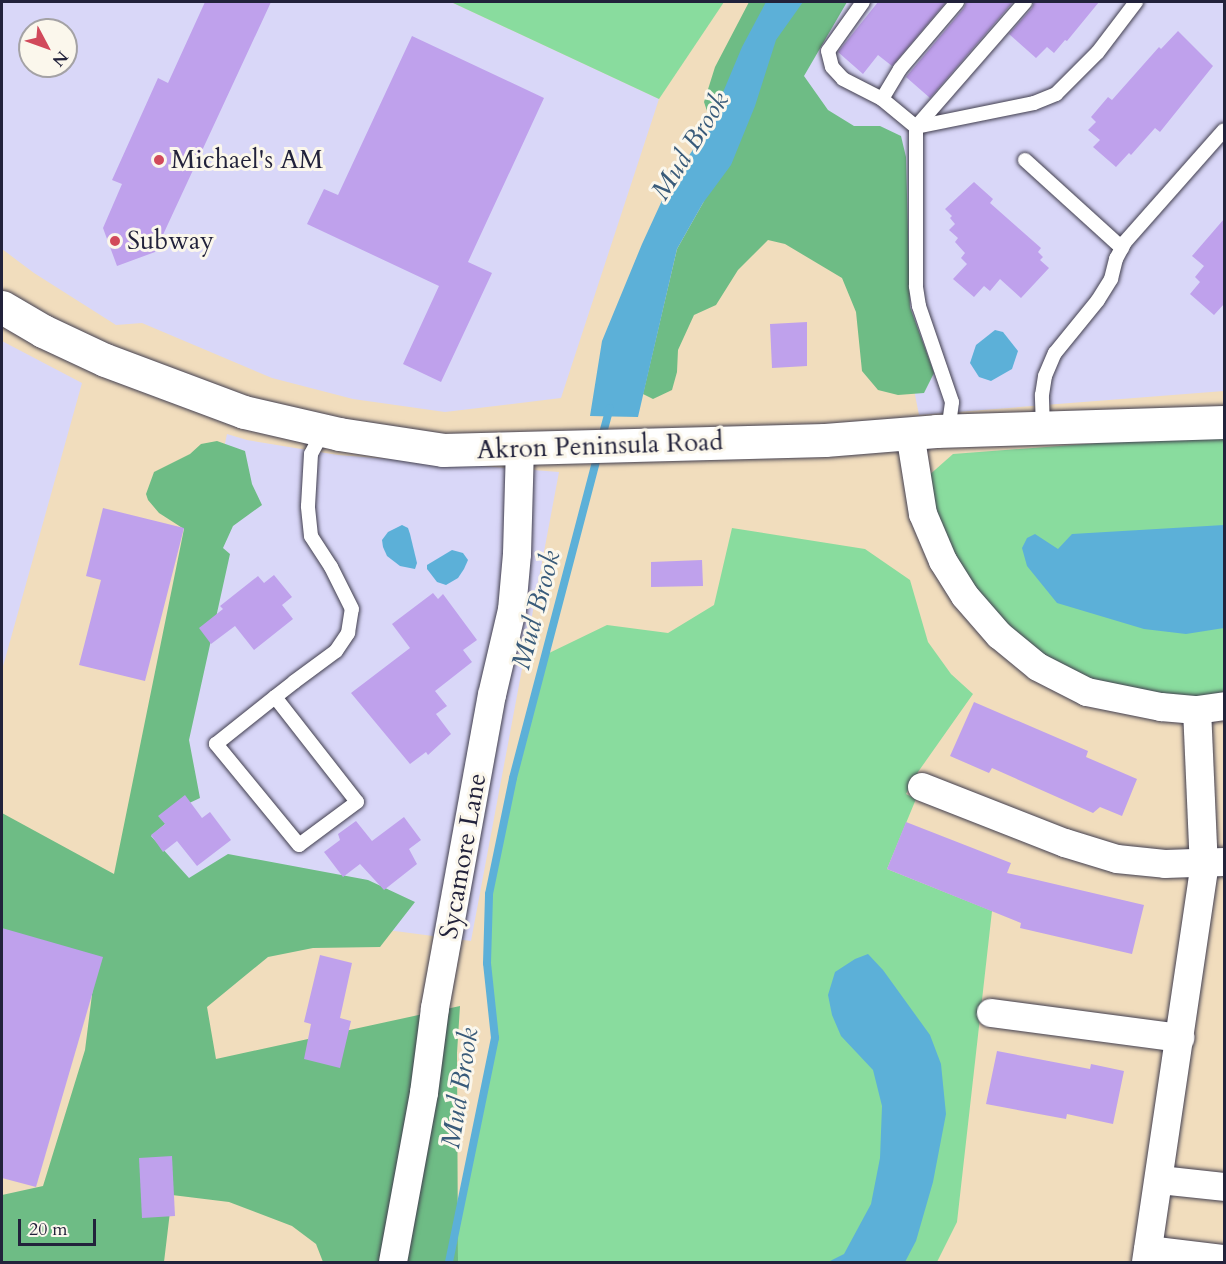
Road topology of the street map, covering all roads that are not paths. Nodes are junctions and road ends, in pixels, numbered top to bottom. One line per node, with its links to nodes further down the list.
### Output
1 (863, 2): 5 (lane)
2 (957, 2): 5 (lane)
3 (1026, 2): 6 (lane)
4 (1136, 2): 6 (lane)
5 (882, 99): 6 (lane)
6 (916, 127): 14 (lane)
7 (1224, 130): 9 (lane)
8 (1025, 160): 9 (lane)
9 (1122, 248): 12 (lane)
10 (2, 307): 13 (street, Akron Peninsula Road)
11 (1224, 422): 12 (street, Akron Peninsula Road)
12 (1043, 428): 14 (street, Akron Peninsula Road)
13 (324, 430): 16 (street, Akron Peninsula Road); 17 (lane)
14 (948, 431): 15 (street, Akron Peninsula Road)
15 (910, 433): 16 (street, Akron Peninsula Road); 18 (street)
16 (520, 449): 27 (street, Sycamore Lane)
17 (274, 697): 17 (lane)
18 (1211, 708): 20 (street)
19 (922, 787): 20 (street)
20 (1214, 864): 22 (street)
21 (991, 1013): 22 (street)
22 (1180, 1038): 23 (street)
23 (1160, 1180): 24 (street); 25 (street)
24 (1224, 1187)
25 (1147, 1257): 26 (street)
26 (1224, 1259)
27 (393, 1263)

